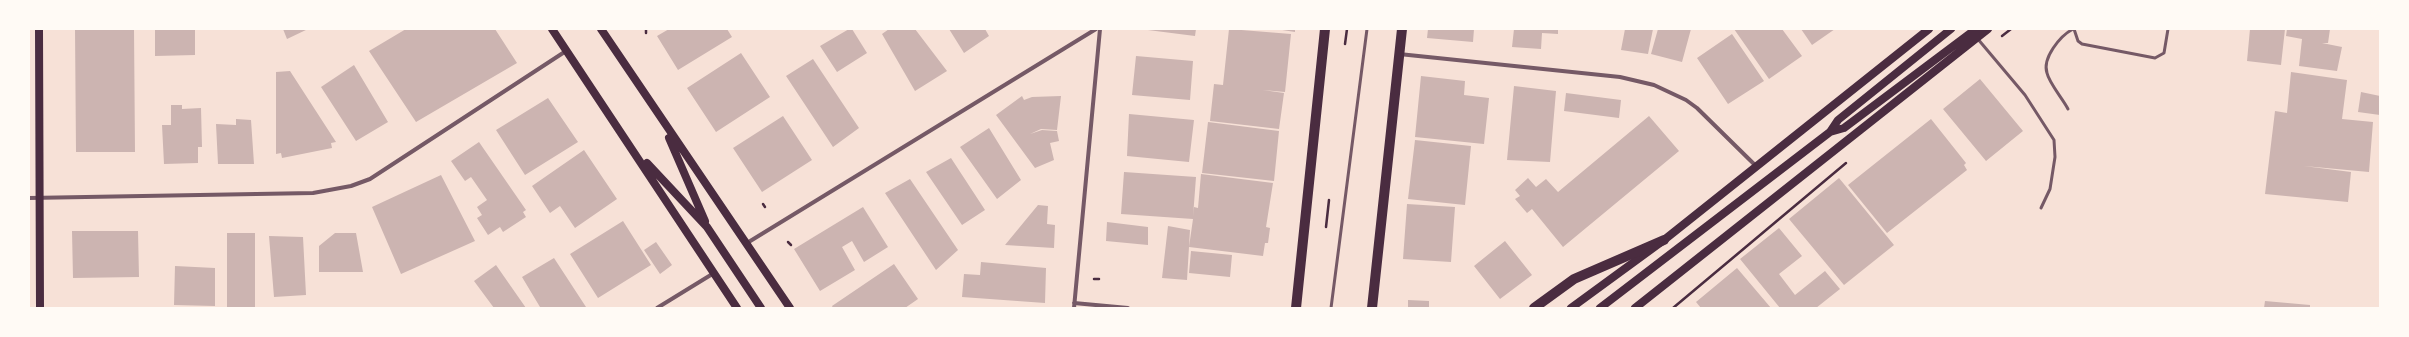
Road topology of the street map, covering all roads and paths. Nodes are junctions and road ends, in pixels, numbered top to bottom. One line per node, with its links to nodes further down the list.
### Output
1 (38, 29): 31 (main road)
2 (552, 29): 22 (main road)
3 (602, 29): 25 (main road)
4 (646, 29): 18 (path)
5 (1096, 29): 38 (street)
6 (1100, 29): 43 (street)
7 (1325, 29): 51 (main road)
8 (1347, 29): 20 (path)
9 (1367, 29): 52 (lane)
10 (1402, 29): 23 (main road)
11 (1929, 29): 29 (main road)
12 (1951, 29): 26 (main road)
13 (1976, 29): 26 (main road)
14 (1988, 29): 19 (main road)
15 (2011, 29): 21 (path)
16 (2074, 29): 17 (lane); 24 (lane)
17 (2168, 29)
18 (646, 33)
19 (1977, 38): 21 (lane); 57 (main road)
20 (1345, 44)
21 (1987, 49): 34 (lane)
22 (566, 51): 27 (main road); 31 (street)
23 (1399, 54): 29 (street); 53 (main road)
24 (2068, 109)
25 (662, 121): 35 (main road); 38 (main road)
26 (1830, 132): 56 (main road)
27 (632, 148): 35 (main road); 40 (main road)
28 (1851, 160): 58 (path)
29 (1756, 166): 36 (main road)
30 (29, 198): 31 (street)
31 (39, 198): 44 (main road)
32 (763, 204): 33 (path)
33 (765, 207)
34 (2041, 208)
35 (709, 230): 47 (main road)
36 (1664, 240): 54 (main road); 55 (main road)
37 (788, 242): 39 (path)
38 (746, 244): 48 (main road)
39 (791, 245)
40 (714, 273): 45 (street); 46 (main road)
41 (1094, 279): 42 (path)
42 (1099, 279)
43 (1074, 303): 49 (street); 50 (street)
44 (40, 308)
45 (657, 308)
46 (737, 308)
47 (761, 308)
48 (790, 308)
49 (1074, 308)
50 (1128, 308)
51 (1296, 308)
52 (1331, 308)
53 (1372, 308)
54 (1534, 308)
55 (1572, 308)
56 (1600, 308)
57 (1634, 308)
58 (1673, 308)

